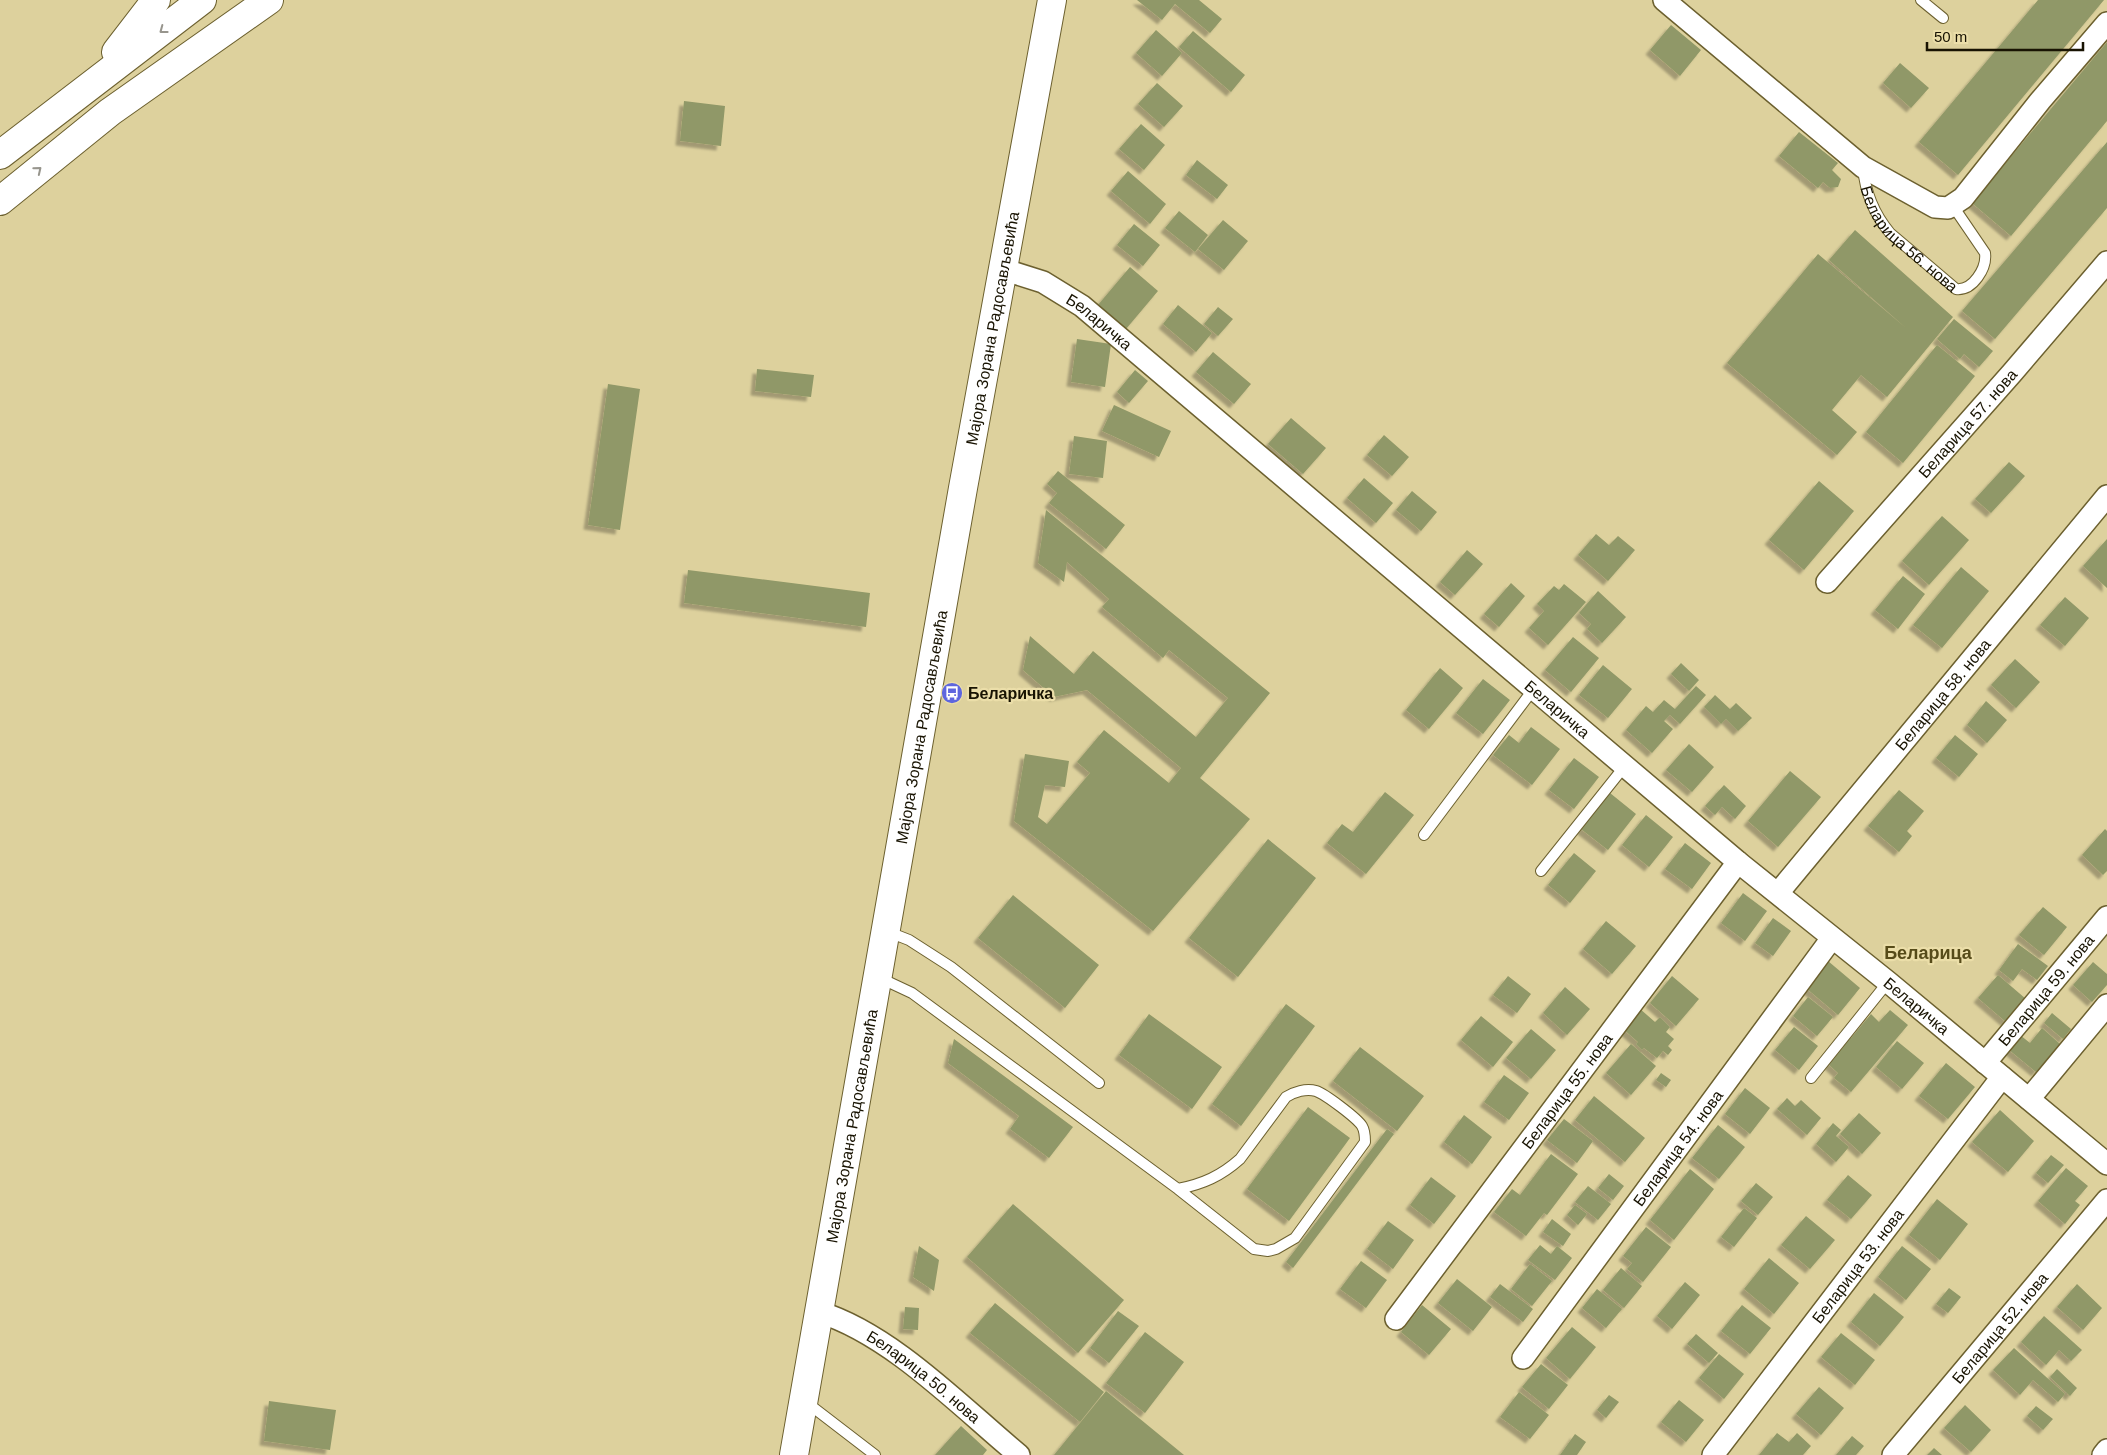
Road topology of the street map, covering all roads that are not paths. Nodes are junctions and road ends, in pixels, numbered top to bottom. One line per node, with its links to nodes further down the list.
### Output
1 (156, 0): 10 (main road)
2 (202, 0): 10 (main road, one-way to 10)
3 (244, 0): 11 (main road)
4 (269, 0): 11 (main road)
5 (1052, 0): 17 (main road, Мајора Зорана Радосављевића)
6 (1664, 0): 13 (street, Беларица 56. нова)
7 (1921, 0): 8 (lane)
8 (1942, 18)
9 (2107, 22): 15 (street)
10 (77, 94): 12 (main road)
11 (110, 112): 14 (main road, one-way to 11)
12 (0, 155)
13 (1863, 167): 15 (street, Беларица 56. нова); 15 (lane, Беларица 56. нова)
14 (0, 201)
15 (1953, 206)
16 (2107, 262): 19 (street, Беларица 57. нова)
17 (1002, 269): 20 (street, Беларичка); 27 (main road, Мајора Зорана Радосављевића)
18 (2107, 496): 25 (street, Беларица 58. нова)
19 (1827, 582)
20 (1535, 687): 21 (street, Беларичка); 22 (lane)
21 (1624, 767): 23 (street, Беларичка); 24 (lane)
22 (1424, 835)
23 (1738, 862): 25 (street, Беларичка); 41 (street, Беларица 55. нова)
24 (1541, 871)
25 (1778, 893): 28 (street, Беларичка)
26 (2107, 917): 32 (street, Беларица 59. нова)
27 (885, 931): 29 (main road, Мајора Зорана Радосављевића); 35 (lane)
28 (1832, 938): 30 (street, Беларичка); 42 (street, Беларица 54. нова)
29 (876, 977): 38 (lane); 40 (main road, Мајора Зорана Радосављевића)
30 (1888, 982): 32 (street, Беларичка); 34 (lane)
31 (2107, 1005): 36 (street)
32 (1985, 1064): 33 (street, Беларичка)
33 (2002, 1077): 36 (street, Беларичка); 48 (street, Беларица 53. нова)
34 (1811, 1078)
35 (1099, 1083)
36 (2028, 1099): 37 (street, Беларичка)
37 (2107, 1164)
38 (1178, 1189): 38 (lane)
39 (2107, 1200): 49 (street, Беларица 52. нова)
40 (819, 1312): 43 (main road, Мајора Зорана Радосављевића); 47 (street, Беларица 50. нова)
41 (1396, 1319)
42 (1523, 1358)
43 (803, 1400): 45 (main road, Мајора Зорана Радосављевића); 46 (lane)
44 (2107, 1450): 50 (street)
45 (794, 1455)
46 (875, 1455)
47 (1019, 1455)
48 (1713, 1455)
49 (1893, 1455)
50 (2103, 1455)

